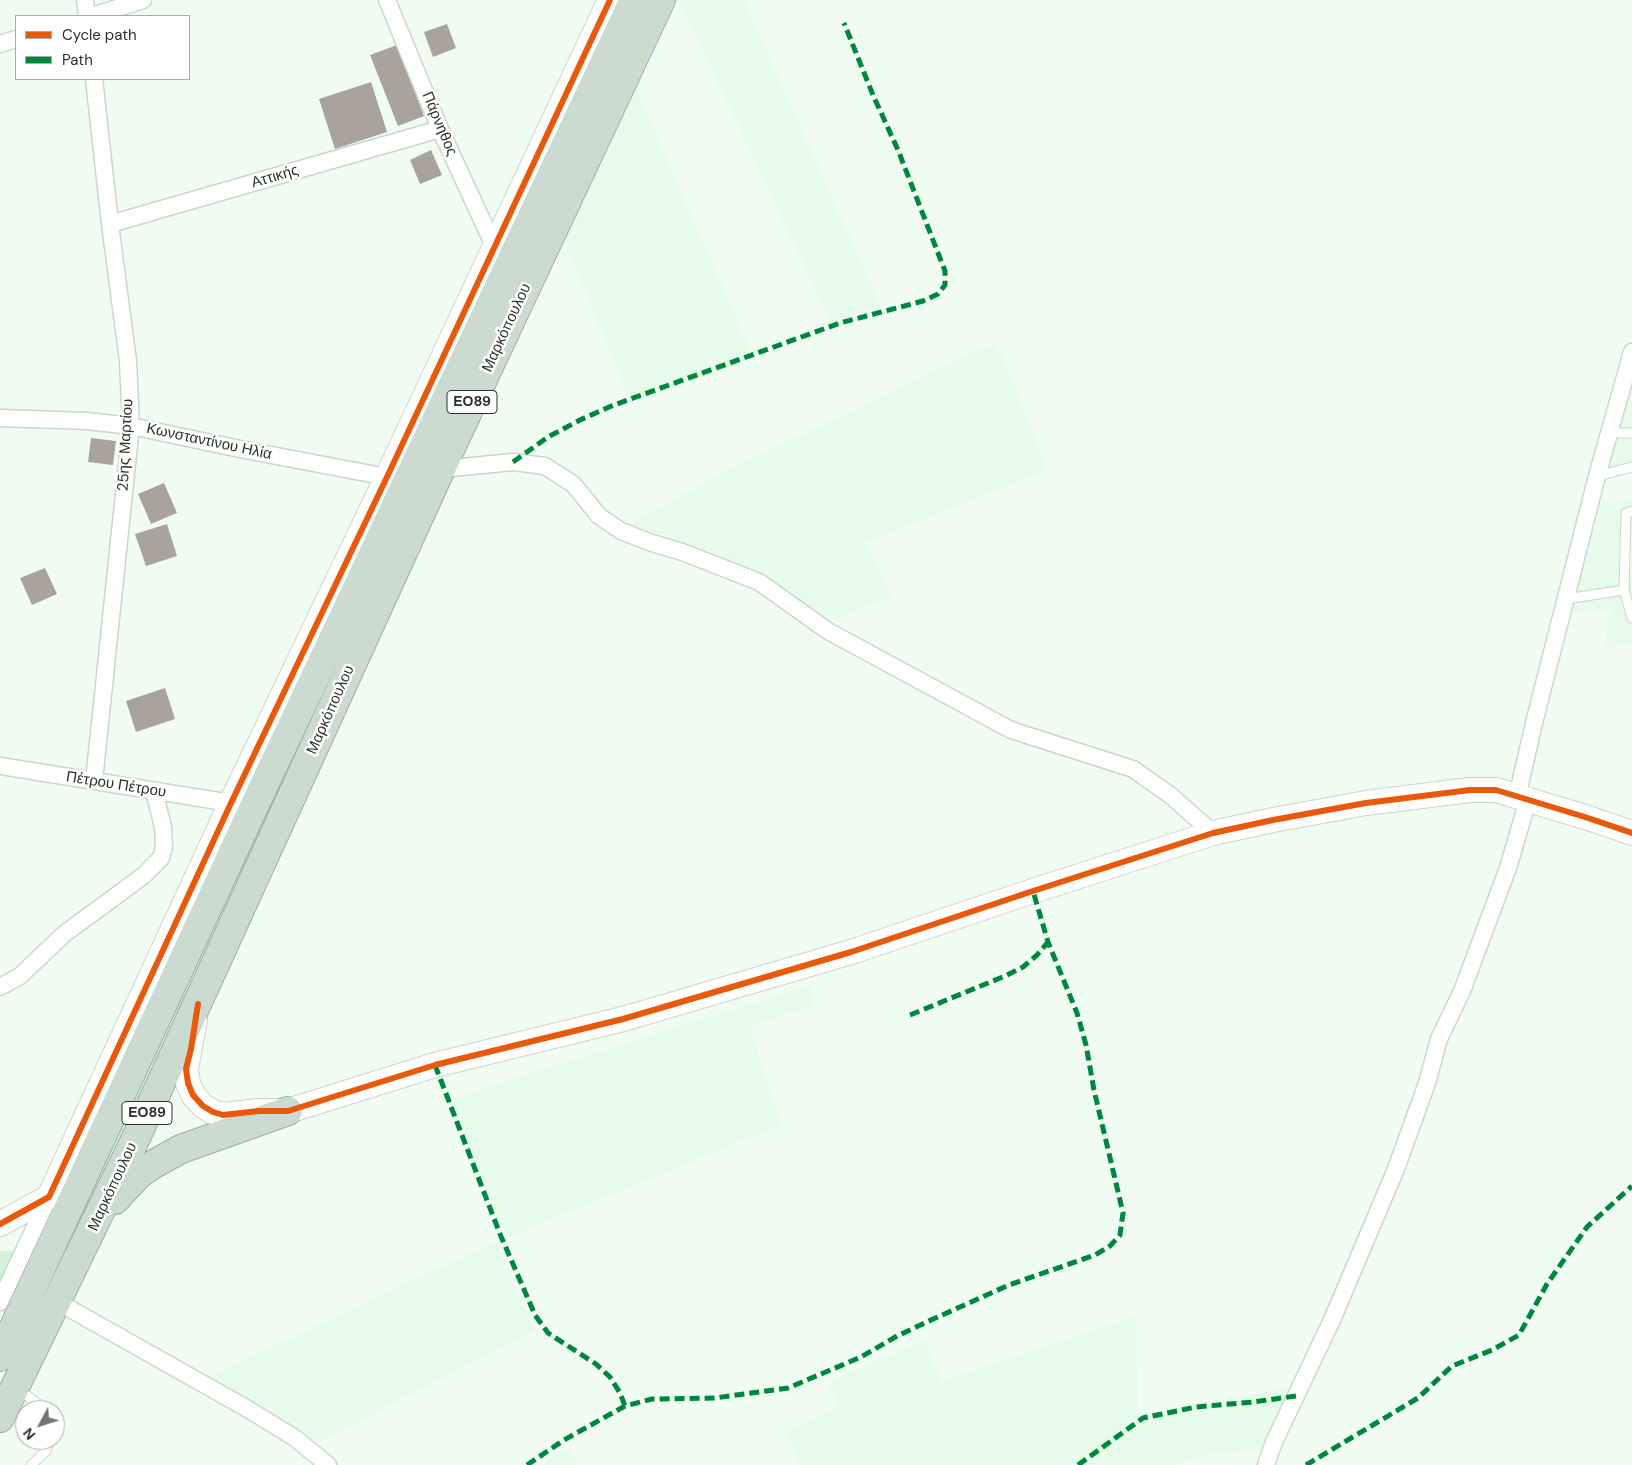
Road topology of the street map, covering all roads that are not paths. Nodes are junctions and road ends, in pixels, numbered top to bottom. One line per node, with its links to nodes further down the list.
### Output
1 (85, 0): 7 (street)
2 (143, 0): 8 (street)
3 (387, 0): 12 (street, Πάρνηθος)
4 (610, 0): 14 (street)
5 (634, 0): 43 (highway, Μαρκόπουλου / ΕΟ89)
6 (661, 0): 21 (highway, Μαρκόπουλου / ΕΟ89)
7 (87, 15)
8 (95, 15)
9 (15, 39): 10 (street)
10 (0, 44)
11 (94, 80): 13 (street, 25ης Μαρτίου)
12 (440, 129): 13 (street, Αττικής); 14 (street, Πάρνηθος)
13 (110, 224): 17 (street, 25ης Μαρτίου)
14 (494, 246): 22 (street)
15 (1632, 352): 19 (street)
16 (0, 418): 17 (street, Κωνσταντίνου Ηλία)
17 (131, 426): 22 (street, Κωνσταντίνου Ηλία); 29 (street, 25ης Μαρτίου)
18 (1632, 432): 19 (lane)
19 (1609, 433): 23 (street)
20 (1632, 467): 23 (lane)
21 (441, 469): 33 (street); 36 (highway, Μαρκόπουλου / ΕΟ89)
22 (387, 476): 32 (street)
23 (1597, 476): 26 (street)
24 (1632, 511): 25 (lane)
25 (1624, 590): 26 (lane); 27 (lane)
26 (1566, 599): 31 (street)
27 (1632, 618)
28 (0, 766): 29 (street, Πέτρου Πέτρου)
29 (94, 781): 30 (street, Πέτρου Πέτρου)
30 (154, 791): 32 (street, Πέτρου Πέτρου); 35 (street)
31 (1522, 799): 33 (street); 34 (street); 50 (street)
32 (232, 803): 38 (street)
33 (1213, 833): 37 (street)
34 (1632, 833)
35 (0, 987)
36 (198, 1004): 37 (street); 39 (highway, Μαρκόπουλου / ΕΟ89)
37 (288, 1111): 39 (highway)
38 (49, 1197): 40 (street); 42 (street)
39 (96, 1222): 41 (highway, Μαρκόπουλου / ΕΟ89)
40 (0, 1224)
41 (56, 1301): 44 (highway, Μαρκόπουλου / ΕΟ89); 49 (street)
42 (0, 1302)
43 (0, 1357)
44 (15, 1388): 45 (lane); 46 (highway, Μαρκόπουλου / ΕΟ89)
45 (34, 1400)
46 (0, 1418)
47 (46, 1450): 48 (lane)
48 (31, 1465)
49 (328, 1465)
50 (1266, 1465)

